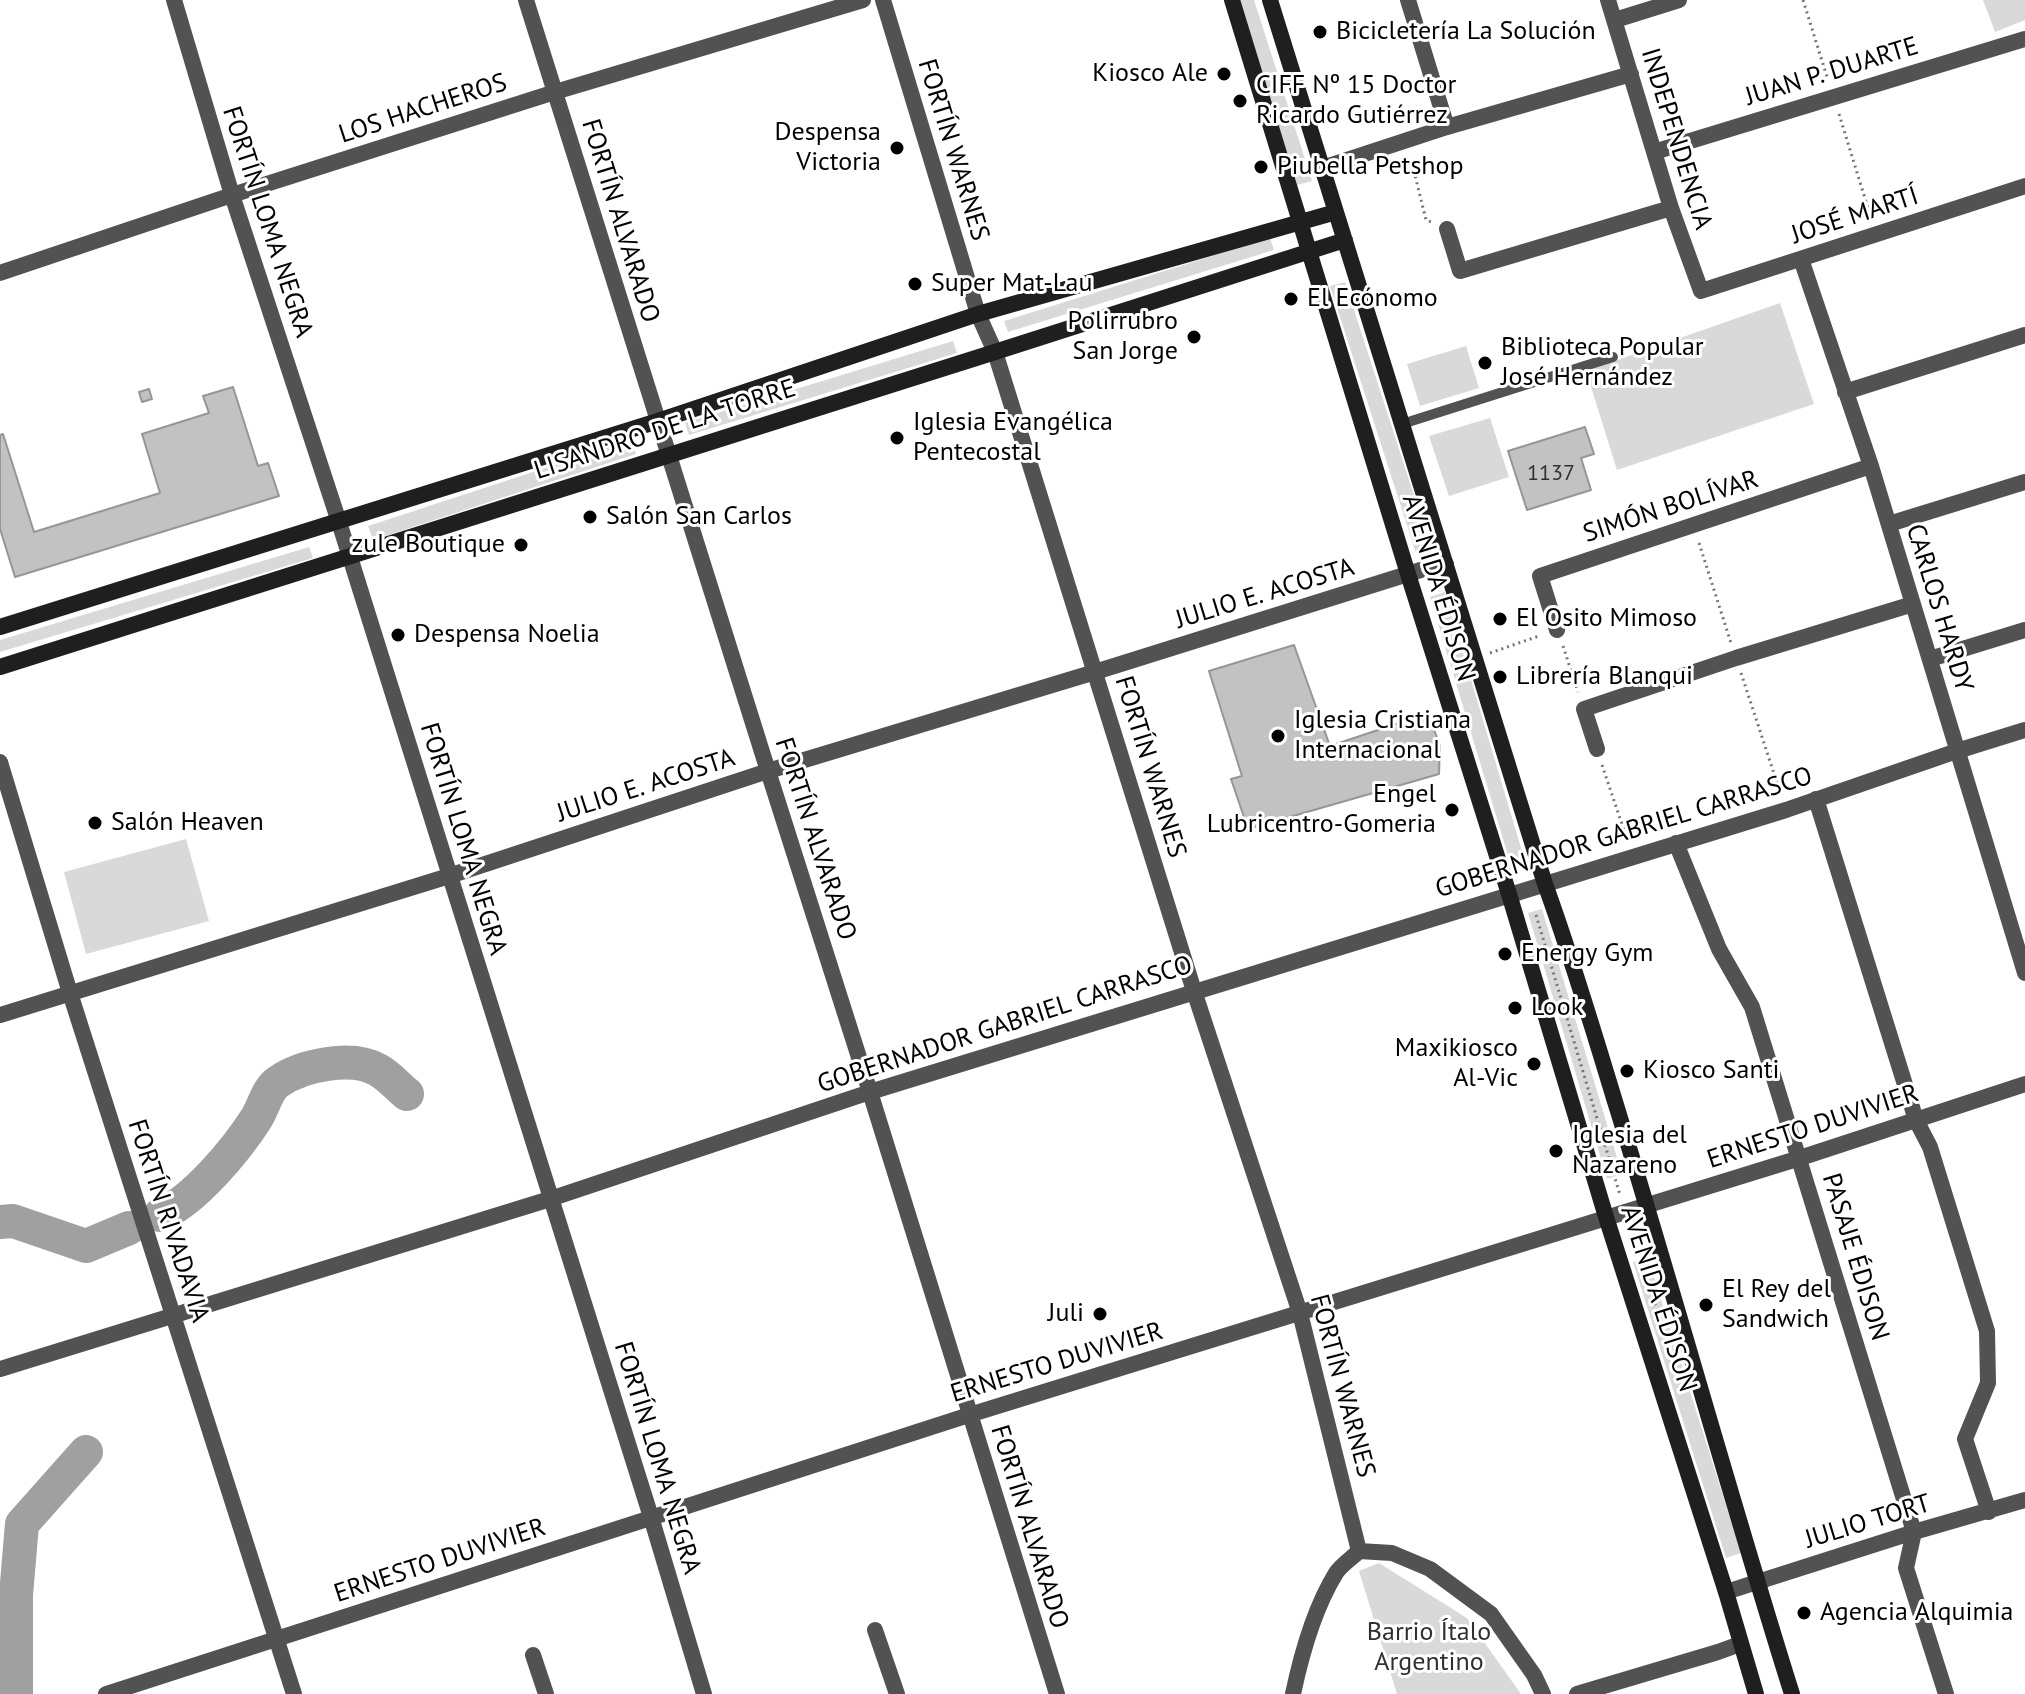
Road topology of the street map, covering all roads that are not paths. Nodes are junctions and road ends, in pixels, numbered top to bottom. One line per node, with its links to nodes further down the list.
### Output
1 (174, 0): 18 (street, FORTÍN LOMA NEGRA)
2 (526, 0): 13 (street, FORTÍN ALVARADO)
3 (863, 0): 13 (street, LOS HACHEROS)
4 (883, 0): 28 (street, FORTÍN WARNES)
5 (1232, 0): 21 (main road, AVENIDA ÉDISON)
6 (1270, 0): 16 (main road, AVENIDA ÉDISON)
7 (1408, 0): 14 (street)
8 (1608, 0): 10 (street, INDEPENDENCIA)
9 (1679, 0): 10 (street)
10 (1615, 20): 12 (street, INDEPENDENCIA)
11 (2025, 39): 15 (street, JUAN P. DUARTE)
12 (1631, 74): 14 (street); 15 (street, INDEPENDENCIA)
13 (555, 92): 18 (street, LOS HACHEROS); 33 (street, FORTÍN ALVARADO)
14 (1447, 127): 16 (street)
15 (1654, 152): 19 (street, INDEPENDENCIA)
16 (1322, 168): 20 (main road, AVENIDA ÉDISON)
17 (2025, 186): 25 (street, JOSÉ MARTÍ)
18 (232, 195): 26 (street, LOS HACHEROS); 38 (street, FORTÍN LOMA NEGRA)
19 (1671, 208): 22 (street); 27 (street, INDEPENDENCIA)
20 (1336, 212): 21 (main road, LISANDRO DE LA TORRE); 23 (main road, AVENIDA ÉDISON)
21 (1300, 221): 24 (main road, AVENIDA ÉDISON); 28 (main road, LISANDRO DE LA TORRE)
22 (1447, 229)
23 (1345, 240): 24 (main road, LISANDRO DE LA TORRE); 34 (main road, AVENIDA ÉDISON)
24 (1310, 251): 30 (main road, LISANDRO DE LA TORRE); 42 (main road, AVENIDA ÉDISON)
25 (1801, 259): 27 (street, JOSÉ MARTÍ); 32 (street, CARLOS HARDY)
26 (0, 273)
27 (1701, 291)
28 (978, 314): 30 (street, FORTÍN WARNES); 33 (main road, LISANDRO DE LA TORRE)
29 (2025, 335): 32 (street)
30 (995, 352): 35 (main road, LISANDRO DE LA TORRE); 49 (street, FORTÍN WARNES)
31 (1613, 357): 34 (lane)
32 (1845, 392): 36 (street, CARLOS HARDY)
33 (658, 421): 35 (street, FORTÍN ALVARADO); 38 (main road, LISANDRO DE LA TORRE)
34 (1402, 424): 41 (main road, AVENIDA ÉDISON)
35 (668, 454): 40 (main road, LISANDRO DE LA TORRE); 54 (street, FORTÍN ALVARADO)
36 (1871, 466): 39 (street, CARLOS HARDY); 45 (street, SIMÓN BOLÍVAR)
37 (2025, 482): 39 (street)
38 (339, 522): 40 (street, FORTÍN LOMA NEGRA); 44 (main road, LISANDRO DE LA TORRE)
39 (1889, 524): 43 (street, CARLOS HARDY)
40 (350, 556): 48 (main road, LISANDRO DE LA TORRE); 57 (street, FORTÍN LOMA NEGRA)
41 (1446, 564): 42 (street, JULIO E. ACOSTA); 58 (main road, AVENIDA ÉDISON)
42 (1408, 574): 49 (street, JULIO E. ACOSTA); 59 (main road, AVENIDA ÉDISON)
43 (1913, 604): 47 (street, CARLOS HARDY); 51 (street)
44 (0, 627)
45 (1557, 630)
46 (2025, 630): 47 (street)
47 (1930, 659): 52 (street, CARLOS HARDY)
48 (0, 667)
49 (1095, 672): 54 (street, JULIO E. ACOSTA); 61 (street, FORTÍN WARNES)
50 (2025, 730): 52 (street, GOBERNADOR GABRIEL CARRASCO)
51 (1597, 749)
52 (1957, 751): 55 (street, GOBERNADOR GABRIEL CARRASCO); 60 (street, CARLOS HARDY)
53 (0, 762): 62 (street, FORTÍN RIVADAVIA)
54 (768, 771): 57 (street, JULIO E. ACOSTA); 65 (street, FORTÍN ALVARADO)
55 (1816, 799): 56 (street, GOBERNADOR GABRIEL CARRASCO); 66 (street)
56 (1676, 843): 58 (street, GOBERNADOR GABRIEL CARRASCO); 67 (street, PASAJE ÉDISON)
57 (449, 876): 62 (street, JULIO E. ACOSTA); 68 (street, FORTÍN LOMA NEGRA)
58 (1545, 884): 59 (street, GOBERNADOR GABRIEL CARRASCO); 69 (main road, AVENIDA ÉDISON)
59 (1509, 894): 61 (street, GOBERNADOR GABRIEL CARRASCO); 70 (main road, AVENIDA ÉDISON)
60 (2025, 973)
61 (1194, 991): 65 (street, GOBERNADOR GABRIEL CARRASCO); 71 (street, FORTÍN WARNES)
62 (70, 993): 63 (street, JULIO E. ACOSTA); 72 (street, FORTÍN RIVADAVIA)
63 (0, 1015)
64 (2025, 1084): 66 (street, ERNESTO DUVIVIER)
65 (870, 1092): 68 (street, GOBERNADOR GABRIEL CARRASCO); 74 (street, FORTÍN ALVARADO)
66 (1916, 1120): 67 (street, ERNESTO DUVIVIER); 76 (street)
67 (1800, 1158): 69 (street, ERNESTO DUVIVIER); 78 (street, PASAJE ÉDISON)
68 (550, 1199): 72 (street, GOBERNADOR GABRIEL CARRASCO); 77 (street, FORTÍN LOMA NEGRA)
69 (1647, 1205): 70 (street, ERNESTO DUVIVIER); 80 (main road, AVENIDA ÉDISON)
70 (1606, 1217): 71 (street, ERNESTO DUVIVIER); 81 (main road, AVENIDA ÉDISON)
71 (1300, 1313): 74 (street, ERNESTO DUVIVIER); 79 (street, FORTÍN WARNES)
72 (174, 1316): 73 (street, GOBERNADOR GABRIEL CARRASCO); 83 (street, FORTÍN RIVADAVIA)
73 (0, 1369)
74 (969, 1415): 77 (street, ERNESTO DUVIVIER); 91 (street, FORTÍN ALVARADO)
75 (2025, 1500): 76 (street, JULIO TORT)
76 (1989, 1512): 78 (street, JULIO TORT)
77 (651, 1517): 83 (street, ERNESTO DUVIVIER); 89 (street, FORTÍN LOMA NEGRA)
78 (1914, 1532): 80 (street, JULIO TORT); 97 (street, PASAJE ÉDISON)
79 (1359, 1551): 92 (street); 93 (street)
80 (1757, 1582): 81 (street, JULIO TORT); 96 (main road, AVENIDA ÉDISON)
81 (1726, 1592): 84 (main road, AVENIDA ÉDISON)
82 (875, 1630): 90 (street)
83 (276, 1640): 86 (street, ERNESTO DUVIVIER); 87 (street, FORTÍN RIVADAVIA)
84 (1740, 1644): 94 (street); 95 (main road, AVENIDA ÉDISON)
85 (533, 1655): 88 (street)
86 (106, 1694)
87 (294, 1694)
88 (546, 1694)
89 (704, 1694)
90 (897, 1694)
91 (1057, 1694)
92 (1293, 1694)
93 (1543, 1694)
94 (1577, 1694)
95 (1756, 1694)
96 (1792, 1694)
97 (1946, 1694)

